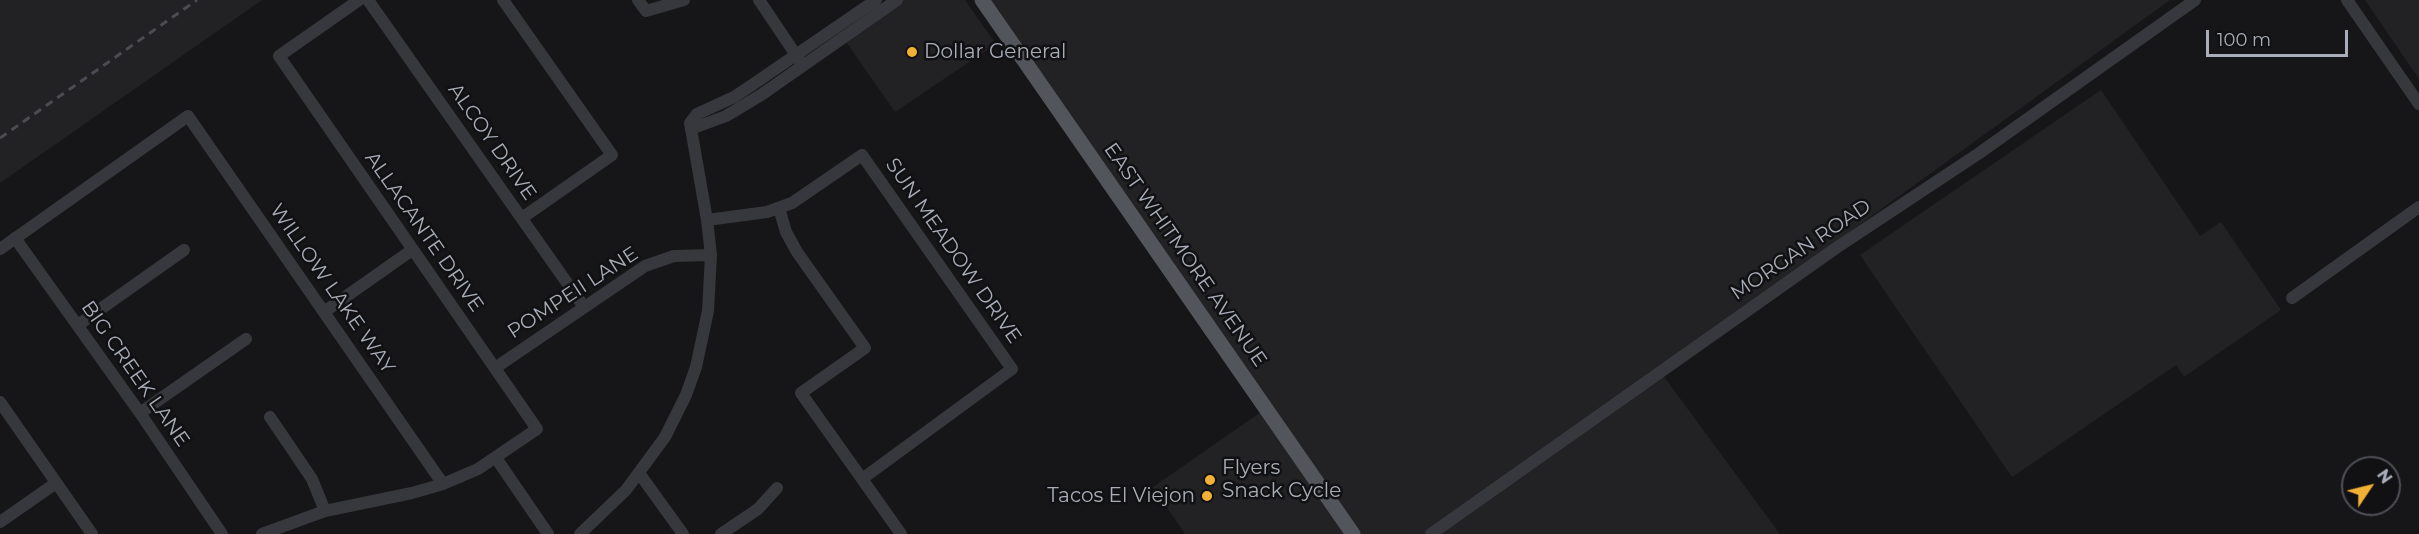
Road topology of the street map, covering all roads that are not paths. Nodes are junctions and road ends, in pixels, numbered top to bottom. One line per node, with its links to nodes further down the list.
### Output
1 (359, 0): 21 (street, ALLACANTE DRIVE)
2 (368, 0): 16 (street, ALCOY DRIVE)
3 (503, 0): 16 (street)
4 (638, 0): 5 (street)
5 (684, 0)
6 (759, 0): 12 (street)
7 (876, 0): 12 (street)
8 (896, 0): 12 (street)
9 (982, 0): 48 (main road, EAST WHITMORE AVENUE)
10 (2195, 0): 49 (street, MORGAN ROAD)
11 (2347, 0): 13 (street)
12 (800, 60): 17 (street)
13 (2419, 104)
14 (2419, 207): 23 (street)
15 (778, 208): 17 (street); 34 (street); 34 (street, SUN MEADOW DRIVE)
16 (522, 218): 24 (street, ALCOY DRIVE)
17 (707, 220): 22 (street)
18 (15, 238): 19 (street); 25 (street, WILLOW LAKE WAY); 26 (street, BIG CREEK LANE)
19 (0, 249)
20 (184, 250): 26 (street)
21 (412, 250): 25 (street); 28 (street, ALLACANTE DRIVE)
22 (711, 255): 24 (street, POMPEII LANE); 33 (street)
23 (2292, 298)
24 (584, 307): 28 (street, POMPEII LANE)
25 (324, 312): 36 (street, WILLOW LAKE WAY)
26 (78, 325): 30 (street, BIG CREEK LANE)
27 (246, 339): 30 (street)
28 (495, 368): 32 (street, ALLACANTE DRIVE)
29 (0, 402): 35 (street)
30 (140, 413): 42 (street, BIG CREEK LANE)
31 (270, 417): 38 (street)
32 (496, 458): 36 (street); 40 (street)
33 (639, 473): 44 (street); 45 (street)
34 (862, 480): 47 (street)
35 (56, 483): 39 (street); 41 (street)
36 (443, 484): 38 (street)
37 (777, 488): 46 (street)
38 (325, 511): 43 (street)
39 (0, 522)
40 (548, 532)
41 (92, 534)
42 (222, 534)
43 (262, 534)
44 (580, 534)
45 (683, 534)
46 (721, 534)
47 (901, 534)
48 (1353, 534)
49 (1431, 534)

